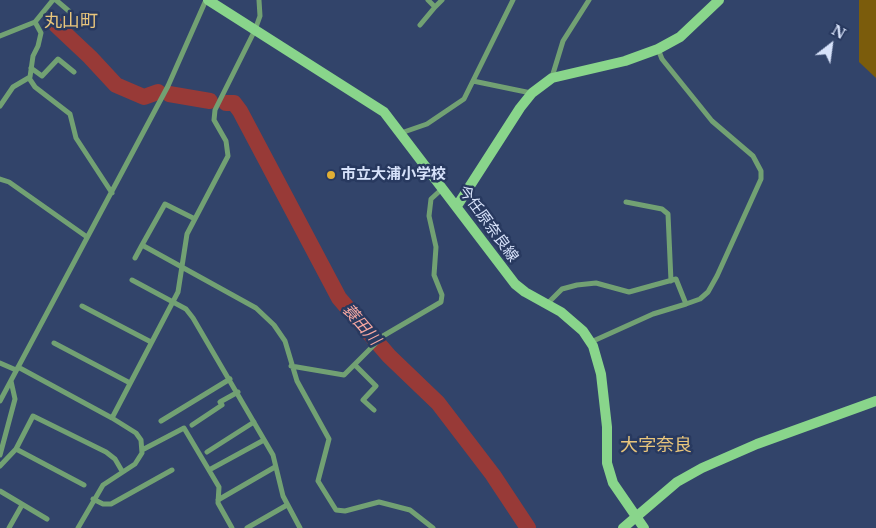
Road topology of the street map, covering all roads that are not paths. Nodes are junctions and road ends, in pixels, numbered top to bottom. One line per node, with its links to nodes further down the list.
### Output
1 (55, 0): 10 (street); 11 (street)
2 (207, 0): 13 (main road, 今任原奈良線); 26 (street)
3 (259, 0): 13 (street)
4 (428, 0): 9 (street)
5 (442, 0): 9 (street)
6 (513, 0): 20 (street)
7 (589, 0): 19 (street)
8 (719, 0): 15 (main road)
9 (435, 7): 12 (street)
10 (70, 12)
11 (36, 22): 14 (street); 16 (street)
12 (420, 25)
13 (255, 30): 23 (main road, 今任原奈良線); 29 (street)
14 (0, 36)
15 (658, 48): 19 (main road); 38 (street)
16 (31, 68): 17 (street); 18 (street)
17 (74, 72)
18 (28, 78): 22 (street); 26 (street)
19 (552, 78): 21 (main road)
20 (473, 81): 21 (street); 23 (street)
21 (532, 93): 28 (main road)
22 (0, 106)
23 (401, 133): 25 (main road, 今任原奈良線)
24 (0, 179): 30 (street)
25 (443, 188): 28 (main road, 今任原奈良線); 44 (street)
26 (112, 193): 30 (street)
27 (626, 202): 35 (street)
28 (457, 206): 37 (main road, 今任原奈良線)
29 (195, 219): 31 (street); 33 (street)
30 (87, 237): 46 (street)
31 (142, 245): 32 (street); 33 (street)
32 (135, 258)
33 (182, 265): 36 (street); 45 (street)
34 (132, 280): 36 (street)
35 (671, 281): 37 (street); 38 (street)
36 (172, 302): 40 (street); 47 (street)
37 (547, 304): 41 (main road, 今任原奈良線)
38 (686, 304): 41 (street)
39 (82, 306): 40 (street)
40 (151, 342): 49 (street)
41 (591, 342): 74 (main road, 今任原奈良線)
42 (54, 343): 49 (street)
43 (0, 363): 46 (street)
44 (355, 365): 45 (street); 53 (street)
45 (292, 366): 81 (street)
46 (17, 369): 48 (street); 54 (street)
47 (230, 379): 50 (street); 55 (street)
48 (10, 381): 51 (street); 62 (street)
49 (130, 383): 54 (street)
50 (238, 392): 56 (street); 57 (street)
51 (0, 401)
52 (876, 401): 74 (main road)
53 (374, 410)
54 (112, 418): 60 (street)
55 (161, 421)
56 (254, 422): 58 (street); 61 (street)
57 (192, 425)
58 (264, 440): 64 (street); 66 (street)
59 (16, 449): 63 (street); 67 (street); 68 (street)
60 (142, 450): 66 (street); 67 (street)
61 (207, 452)
62 (0, 454)
63 (0, 466)
64 (275, 467): 71 (street); 73 (street)
65 (172, 470): 70 (street)
66 (209, 470): 71 (street)
67 (122, 471): 70 (street)
68 (84, 485)
69 (0, 491): 72 (street)
70 (93, 499): 77 (street)
71 (218, 500): 78 (street)
72 (22, 505): 75 (street); 76 (street)
73 (287, 505): 79 (street); 80 (street)
74 (635, 517): 82 (main road); 83 (main road, 今任原奈良線)
75 (48, 519)
76 (9, 528)
77 (78, 528)
78 (232, 528)
79 (247, 528)
80 (300, 528)
81 (433, 528)
82 (623, 528)
83 (644, 528)

